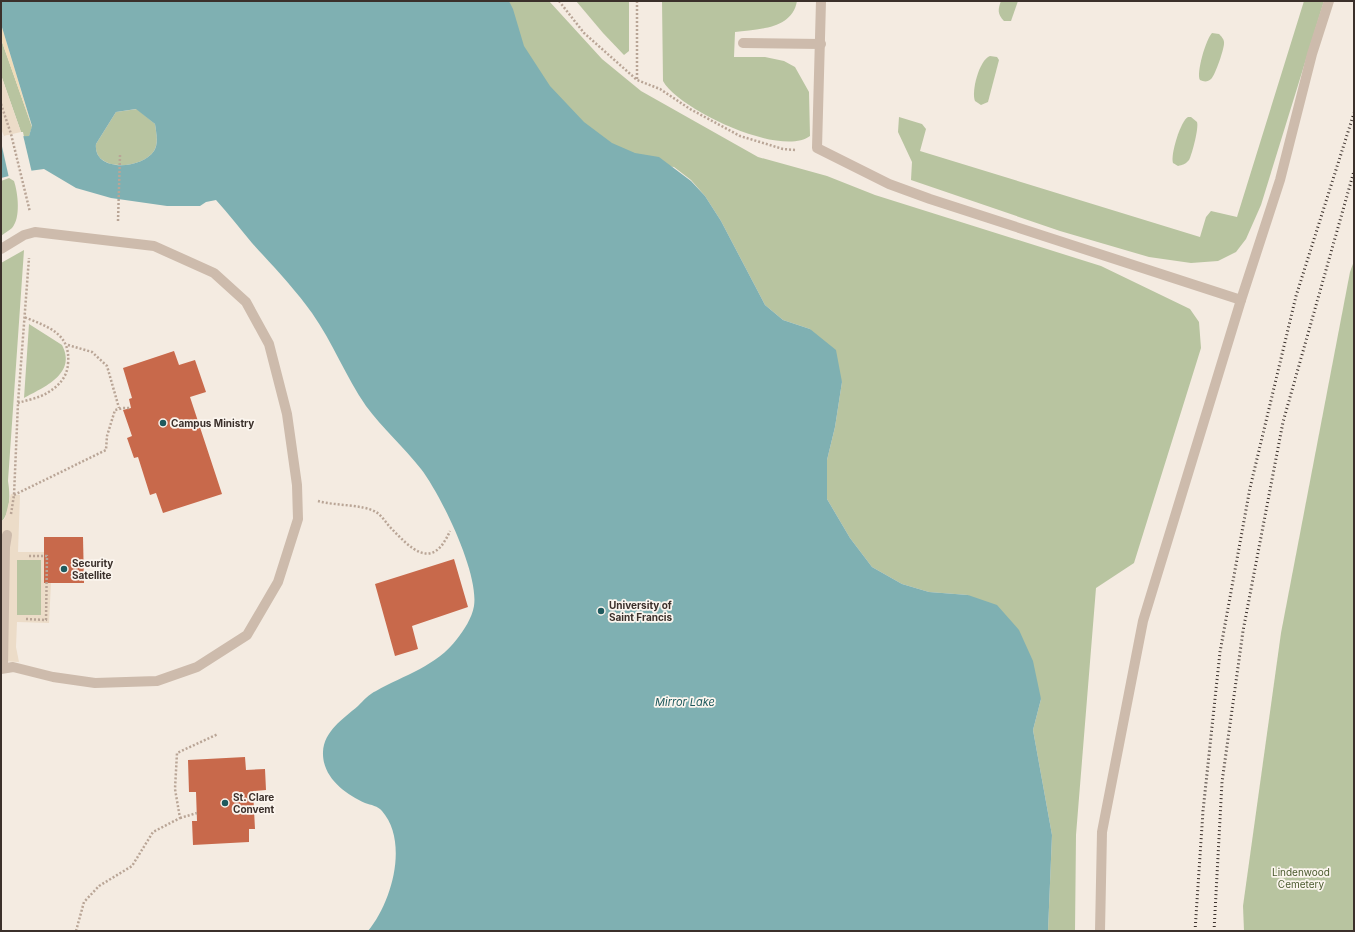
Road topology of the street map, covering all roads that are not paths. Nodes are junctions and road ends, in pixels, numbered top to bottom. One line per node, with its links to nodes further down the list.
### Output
1 (821, 1): 4 (lane)
2 (1329, 1): 6 (lane)
3 (743, 43): 4 (lane)
4 (821, 44): 6 (lane)
5 (1, 250): 8 (lane)
6 (1241, 300): 9 (lane)
7 (7, 535): 8 (lane)
8 (2, 669)
9 (1100, 931)

